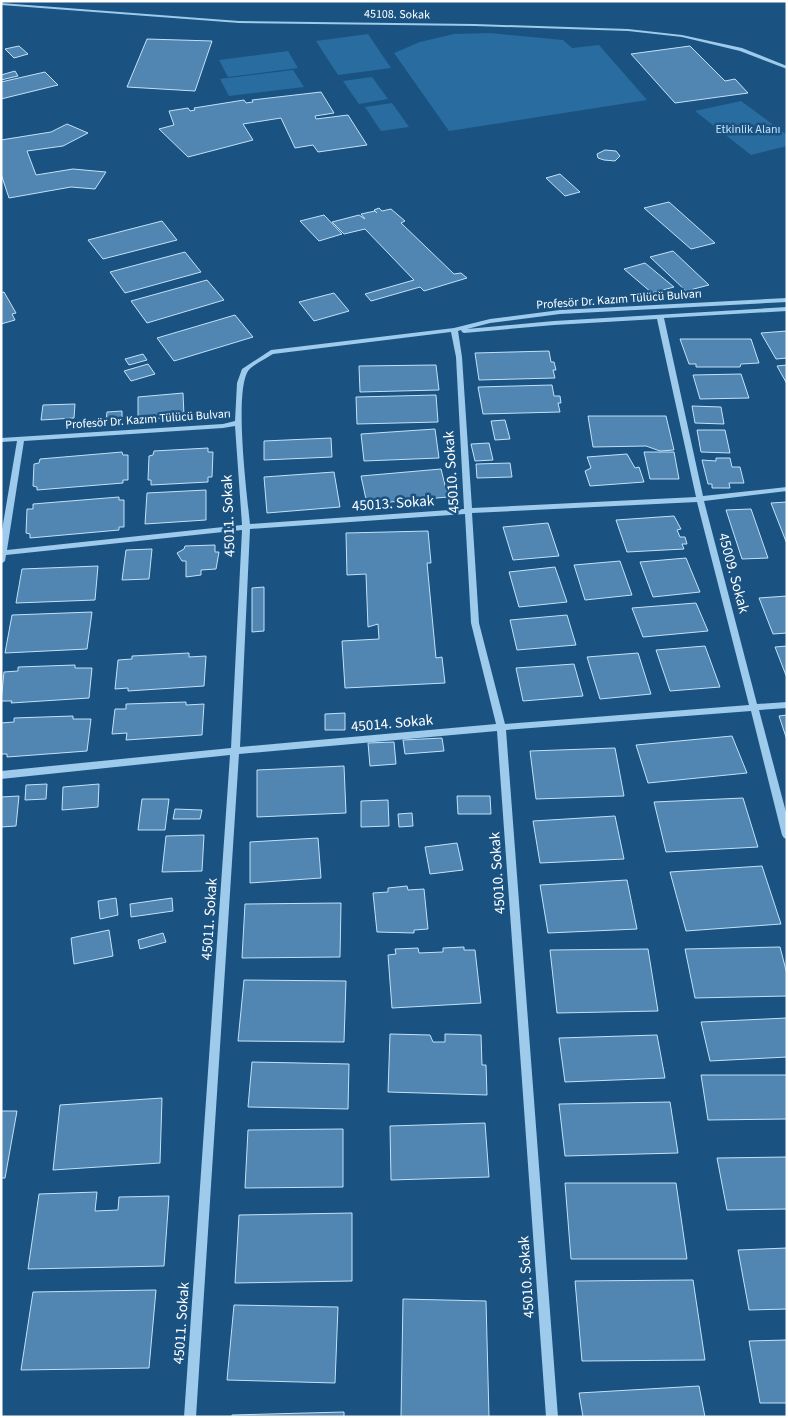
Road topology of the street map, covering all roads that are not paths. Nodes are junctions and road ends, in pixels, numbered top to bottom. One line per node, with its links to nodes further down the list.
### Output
1 (1, 4): 2 (street, 45108. Sokak)
2 (787, 68)
3 (787, 300): 6 (street, Profesör Dr. Kazım Tülücü Bulvarı)
4 (787, 309): 5 (street, Profesör Dr. Kazım Tülücü Bulvarı)
5 (660, 317): 6 (street, Profesör Dr. Kazım Tülücü Bulvarı); 11 (street, 45009. Sokak)
6 (454, 330): 7 (street, Profesör Dr. Kazım Tülücü Bulvarı); 12 (street, 45010. Sokak)
7 (238, 423): 8 (street, Profesör Dr. Kazım Tülücü Bulvarı); 13 (street, 45011. Sokak)
8 (21, 439): 9 (street, Profesör Dr. Kazım Tülücü Bulvarı); 14 (street)
9 (1, 440)
10 (787, 489): 11 (street, 45013. Sokak)
11 (700, 499): 12 (street, 45013. Sokak); 16 (street, 45009. Sokak)
12 (469, 511): 13 (street, 45013. Sokak); 17 (street, 45010. Sokak)
13 (246, 527): 14 (street, 45013. Sokak); 18 (street, 45011. Sokak)
14 (2, 556)
15 (787, 705): 16 (street, 45014. Sokak)
16 (755, 707): 17 (street, 45014. Sokak); 20 (street, 45009. Sokak)
17 (501, 727): 18 (street, 45014. Sokak); 22 (street, 45010. Sokak)
18 (235, 750): 19 (street, 45014. Sokak); 21 (street, 45011. Sokak)
19 (1, 775)
20 (787, 835)
21 (190, 1417)
22 (552, 1417)

